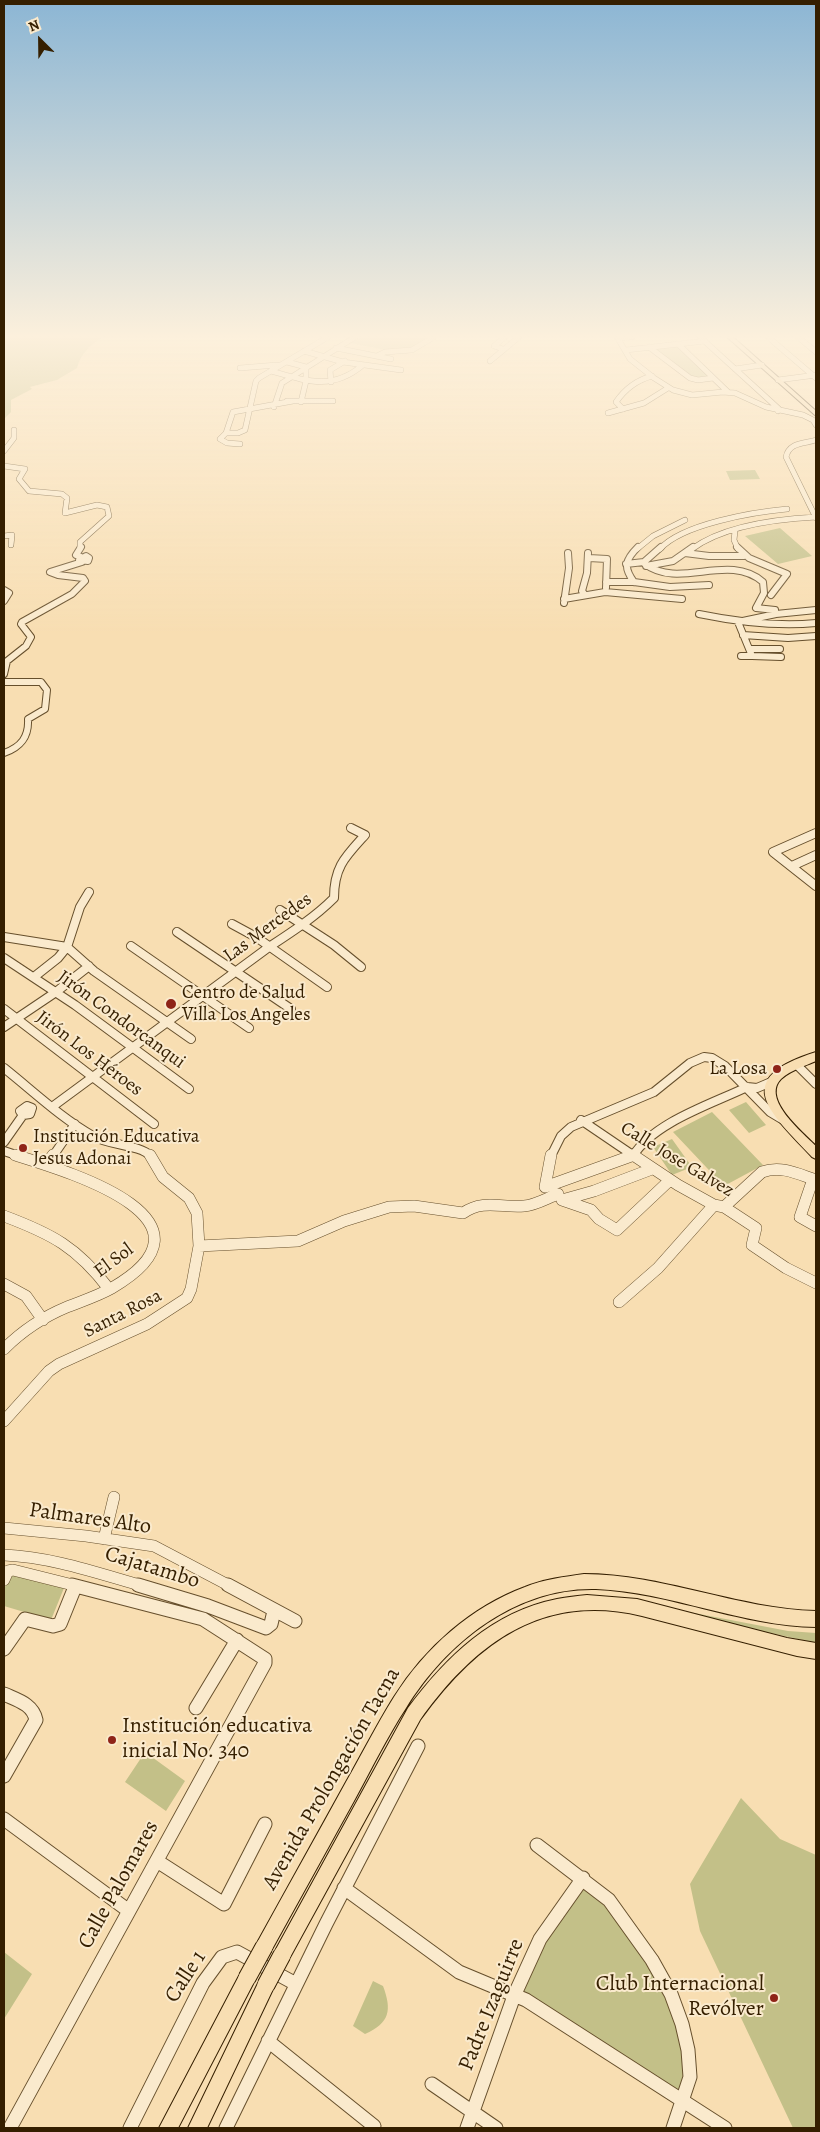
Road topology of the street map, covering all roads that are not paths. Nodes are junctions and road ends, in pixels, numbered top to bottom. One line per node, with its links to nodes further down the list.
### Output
1 (14, 436): 5 (street)
2 (221, 436): 4 (street)
3 (816, 440): 8 (street)
4 (240, 444)
5 (4, 451)
6 (4, 466): 45 (street)
7 (788, 509): 9 (street)
8 (816, 517): 11 (street)
9 (735, 518): 11 (street); 22 (street)
10 (685, 520): 21 (street)
11 (745, 528): 12 (street)
12 (735, 531): 15 (street); 19 (street)
13 (4, 536): 14 (street)
14 (11, 545)
15 (685, 552): 18 (street); 20 (street)
16 (568, 553): 29 (street)
17 (588, 555): 23 (street); 29 (street)
18 (709, 556): 19 (street); 20 (street)
19 (744, 556): 30 (street)
20 (667, 562): 22 (street)
21 (626, 564): 22 (street); 24 (street)
22 (645, 564): 28 (street)
23 (606, 582): 24 (street); 27 (street)
24 (634, 582): 25 (street)
25 (708, 585)
26 (4, 590): 31 (street)
27 (605, 592): 29 (street); 32 (street)
28 (764, 593): 30 (street); 34 (street)
29 (585, 595)
30 (771, 595): 34 (street)
31 (5, 599)
32 (682, 599)
33 (816, 610): 34 (street)
34 (775, 612): 36 (street)
35 (699, 614): 36 (street)
36 (738, 622): 37 (street); 38 (street)
37 (816, 623)
38 (743, 635): 39 (street); 40 (street)
39 (816, 636)
40 (750, 649): 41 (street); 43 (street)
41 (780, 649)
42 (741, 656): 43 (street)
43 (752, 656): 44 (street)
44 (781, 657)
45 (4, 674)
46 (4, 682): 48 (street)
47 (4, 686): 48 (street)
48 (43, 686): 49 (street)
49 (4, 753)
50 (351, 828): 58 (street, Las Mercedes)
51 (816, 833): 53 (street)
52 (816, 855): 53 (street)
53 (792, 866): 54 (street)
54 (816, 886)
55 (89, 892): 63 (street)
56 (280, 910): 58 (street)
57 (232, 924): 62 (street)
58 (302, 925): 62 (street, Las Mercedes); 66 (street)
59 (177, 932): 67 (street)
60 (4, 937): 63 (street)
61 (131, 946): 71 (street)
62 (269, 946): 67 (street, Las Mercedes); 69 (street)
63 (67, 947): 65 (street); 68 (street)
64 (4, 958): 68 (street, Jirón Condorcanqui)
65 (89, 966): 70 (street); 75 (street)
66 (361, 967)
67 (237, 971): 71 (street, Las Mercedes); 73 (street)
68 (34, 977): 70 (street, Jirón Condorcanqui)
69 (327, 987)
70 (56, 992): 74 (street); 79 (street, Jirón Condorcanqui)
71 (204, 996): 75 (street, Las Mercedes); 77 (street)
72 (4, 1009): 74 (street, Jirón Los Héroes)
73 (291, 1009)
74 (16, 1019): 76 (street); 83 (street, Jirón Los Héroes)
75 (166, 1022): 78 (street); 79 (street, Las Mercedes)
76 (4, 1027)
77 (249, 1028)
78 (191, 1039)
79 (131, 1048): 83 (street, Las Mercedes); 87 (street, Jirón Condorcanqui)
80 (816, 1056): 81 (main road)
81 (797, 1065): 84 (main road); 85 (street)
82 (4, 1068): 88 (street, Santa Rosa)
83 (93, 1077): 88 (street, Las Mercedes); 93 (street, Jirón Los Héroes)
84 (771, 1082): 86 (street); 91 (main road)
85 (816, 1084)
86 (747, 1087): 90 (street); 91 (street); 97 (street)
87 (189, 1090)
88 (52, 1107): 92 (street, Santa Rosa)
89 (22, 1115): 94 (street)
90 (581, 1120): 97 (street, Calle Jose Galvez); 102 (street)
91 (786, 1121): 96 (main road)
92 (75, 1124): 98 (street); 107 (street, Santa Rosa)
93 (154, 1124)
94 (4, 1142)
95 (4, 1152): 98 (street, El Sol)
96 (816, 1154)
97 (633, 1156): 99 (street, Calle Jose Galvez); 102 (street)
98 (46, 1165): 110 (street, El Sol)
99 (652, 1169): 100 (street, Calle Jose Galvez); 103 (street)
100 (670, 1180): 103 (street); 104 (street, Calle Jose Galvez)
101 (814, 1180): 104 (street); 106 (street)
102 (545, 1187): 103 (street)
103 (560, 1197): 107 (street)
104 (719, 1206): 108 (street, Calle Jose Galvez); 111 (street)
105 (4, 1216): 110 (street)
106 (816, 1226)
107 (199, 1246): 114 (street, Santa Rosa)
108 (816, 1283)
109 (4, 1284): 112 (street)
110 (109, 1289): 112 (street, El Sol)
111 (619, 1302)
112 (43, 1320): 113 (street, El Sol)
113 (4, 1348)
114 (4, 1421)
115 (114, 1497): 117 (street)
116 (4, 1528): 117 (street, Palmares Alto)
117 (104, 1539): 121 (street, Palmares Alto)
118 (4, 1555): 121 (street, Cajatambo)
119 (4, 1580): 120 (street)
120 (76, 1587): 124 (street); 125 (street)
121 (274, 1611): 123 (street)
122 (816, 1619): 147 (main road, Avenida Prolongación Tacna, bridge)
123 (295, 1621)
124 (237, 1640): 128 (street); 134 (street, Calle Palomares)
125 (4, 1649)
126 (816, 1651): 148 (main road, Avenida Prolongación Tacna, bridge)
127 (4, 1694): 130 (street)
128 (196, 1708)
129 (418, 1746): 136 (street)
130 (4, 1776)
131 (4, 1819): 137 (street)
132 (265, 1824): 134 (street)
133 (537, 1845): 135 (street)
134 (157, 1860): 137 (street, Calle Palomares)
135 (583, 1878): 139 (street, Padre Izaguirre); 142 (street)
136 (344, 1888): 138 (street); 139 (street)
137 (128, 1911): 145 (street, Calle Palomares)
138 (296, 1984): 140 (street); 146 (street, Calle 1)
139 (514, 1996): 142 (street); 143 (street, Padre Izaguirre)
140 (268, 2041): 144 (street); 149 (street)
141 (432, 2084): 143 (street)
142 (681, 2101): 152 (street); 153 (street)
143 (473, 2113): 150 (street, Padre Izaguirre); 151 (street)
144 (374, 2126)
145 (10, 2128)
146 (130, 2128)
147 (168, 2128)
148 (197, 2128)
149 (226, 2128)
150 (466, 2128)
151 (496, 2128)
152 (673, 2128)
153 (725, 2128)

